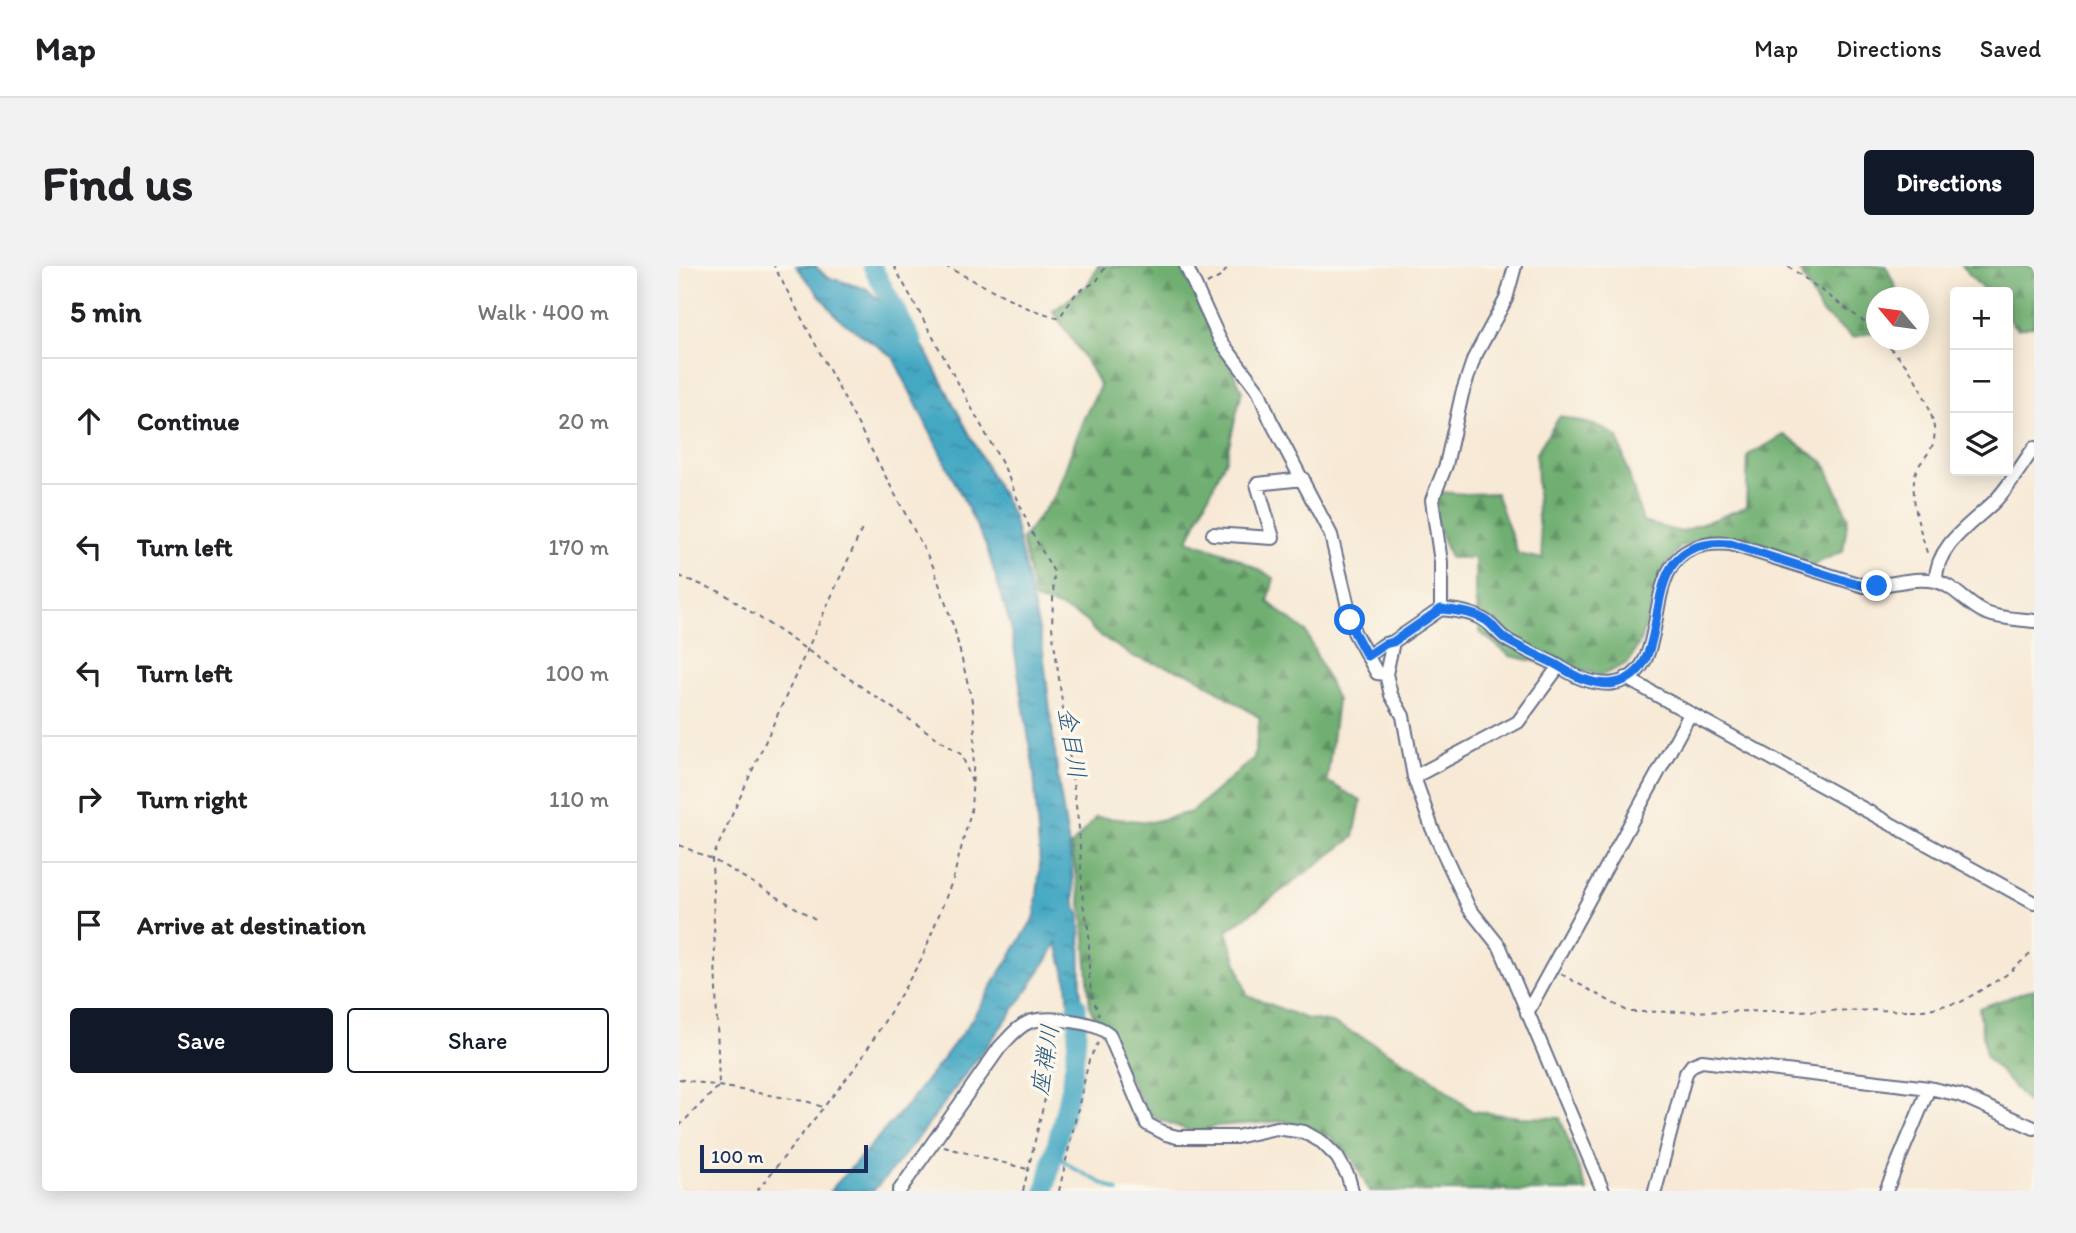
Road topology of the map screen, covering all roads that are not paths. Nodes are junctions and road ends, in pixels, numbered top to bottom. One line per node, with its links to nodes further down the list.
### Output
1 (1186, 266): 4 (street)
2 (1515, 266): 7 (street)
3 (2034, 449): 6 (street)
4 (1303, 480): 5 (street); 10 (street)
5 (1213, 534)
6 (1935, 575): 8 (street); 13 (street)
7 (1441, 609): 9 (street); 11 (street)
8 (2034, 621)
9 (1393, 642): 10 (street); 12 (street)
10 (1367, 656): 12 (street)
11 (1559, 666): 13 (street); 15 (street)
12 (1386, 674): 15 (street)
13 (1626, 678): 14 (street)
14 (1690, 713): 16 (street); 17 (street)
15 (1414, 777): 17 (street)
16 (2034, 903)
17 (1527, 1013): 22 (street)
18 (1929, 1088): 19 (street); 23 (street); 24 (street)
19 (2034, 1128)
20 (899, 1191): 21 (street)
21 (1352, 1191)
22 (1603, 1191)
23 (1655, 1191)
24 (1885, 1191)

